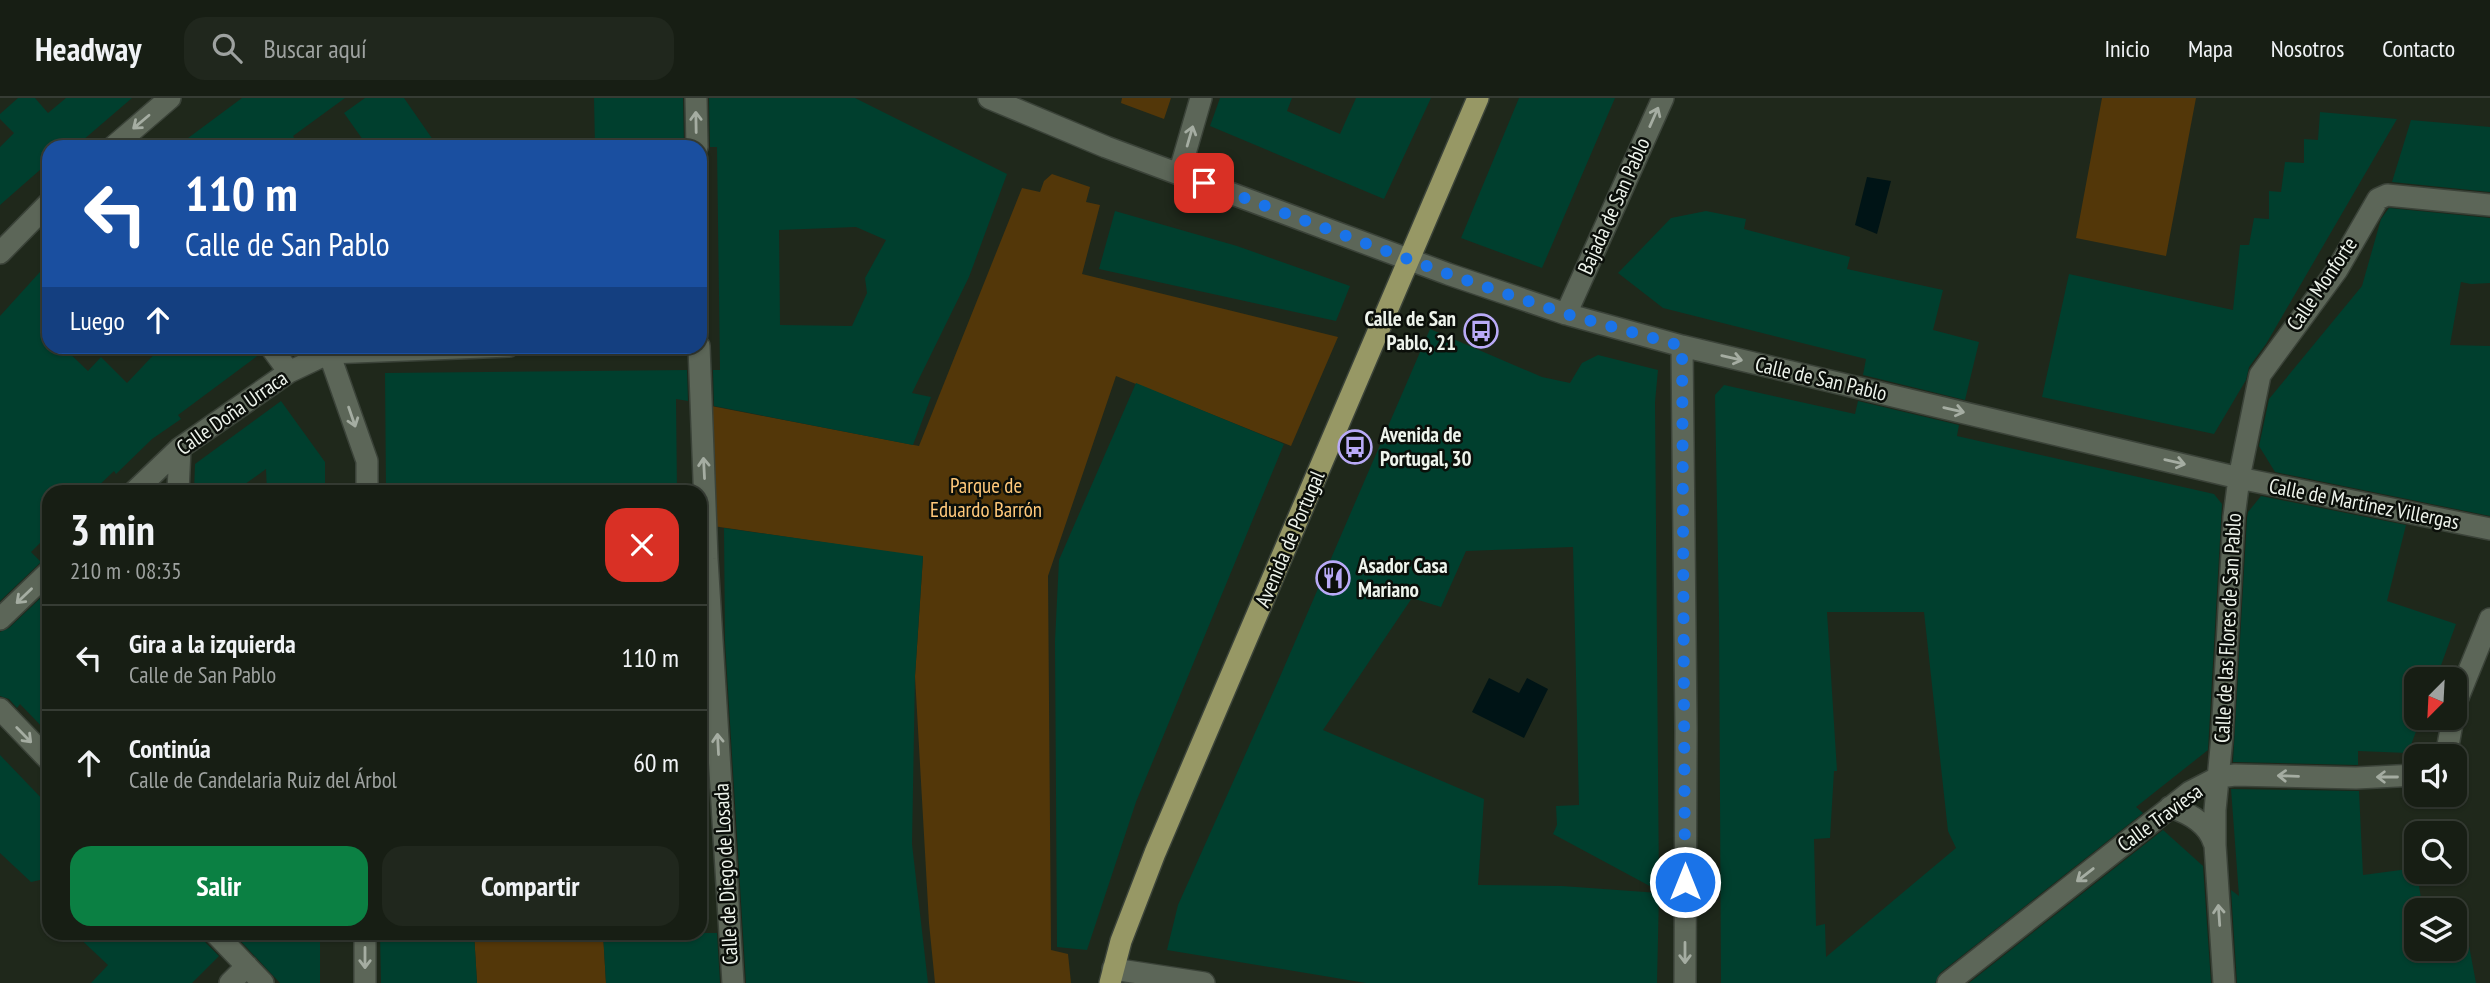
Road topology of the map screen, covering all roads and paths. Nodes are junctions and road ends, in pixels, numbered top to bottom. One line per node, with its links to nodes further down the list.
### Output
1 (170, 98): 7 (street, one-way to 7)
2 (696, 98): 8 (street, one-way to 2)
3 (989, 98): 9 (street, Calle de San Pablo)
4 (1201, 98): 9 (street, one-way to 4)
5 (1478, 98): 13 (main road, Avenida de Portugal)
6 (1663, 98): 14 (street, Bajada de San Pablo, one-way to 6)
7 (123, 140)
8 (696, 140)
9 (1179, 174): 13 (street, Calle de San Pablo)
10 (2490, 205): 22 (street, Calle Monforte)
11 (42, 210): 12 (street)
12 (2, 247)
13 (1409, 260): 14 (street, Calle de San Pablo); 42 (main road, Avenida de Portugal)
14 (1566, 314): 15 (street, Calle de San Pablo)
15 (1682, 346): 22 (street, Calle de San Pablo, one-way to 22); 48 (street, one-way to 48)
16 (276, 354): 20 (street)
17 (325, 354): 20 (street, Calle Doña Urraca)
18 (330, 354): 25 (street, one-way to 25)
19 (699, 354): 26 (street, Calle de Diego de Losada, one-way to 19)
20 (289, 372): 21 (street, Calle Doña Urraca)
21 (180, 448): 23 (street, Calle Doña Urraca); 24 (street)
22 (2239, 478): 27 (street, Calle de Martínez Villergas); 36 (street, Calle de las Flores de San Pablo)
23 (141, 485)
24 (178, 485)
25 (367, 485)
26 (704, 485)
27 (2490, 529)
28 (707, 559): 46 (street, Calle de Diego de Losada, one-way to 28)
29 (42, 579): 30 (street, one-way to 30)
30 (0, 619)
31 (2490, 619): 32 (street)
32 (2468, 673)
33 (0, 709): 34 (street, one-way to 34)
34 (42, 753)
35 (2404, 776): 36 (street, Calle Traviesa, one-way to 36)
36 (2219, 777): 37 (street, Calle Traviesa); 38 (street, Calle de las Flores de San Pablo)
37 (2171, 807): 38 (street); 49 (street, Calle Traviesa, one-way to 49)
38 (2215, 845): 50 (street, Calle de las Flores de San Pablo, one-way to 38)
39 (222, 940): 41 (street)
40 (365, 940): 45 (street, one-way to 45)
41 (247, 966): 43 (street); 44 (street)
42 (1112, 976): 47 (street)
43 (230, 983)
44 (263, 983)
45 (365, 983)
46 (733, 983)
47 (1204, 983)
48 (1685, 983)
49 (1948, 983)
50 (2224, 983)

